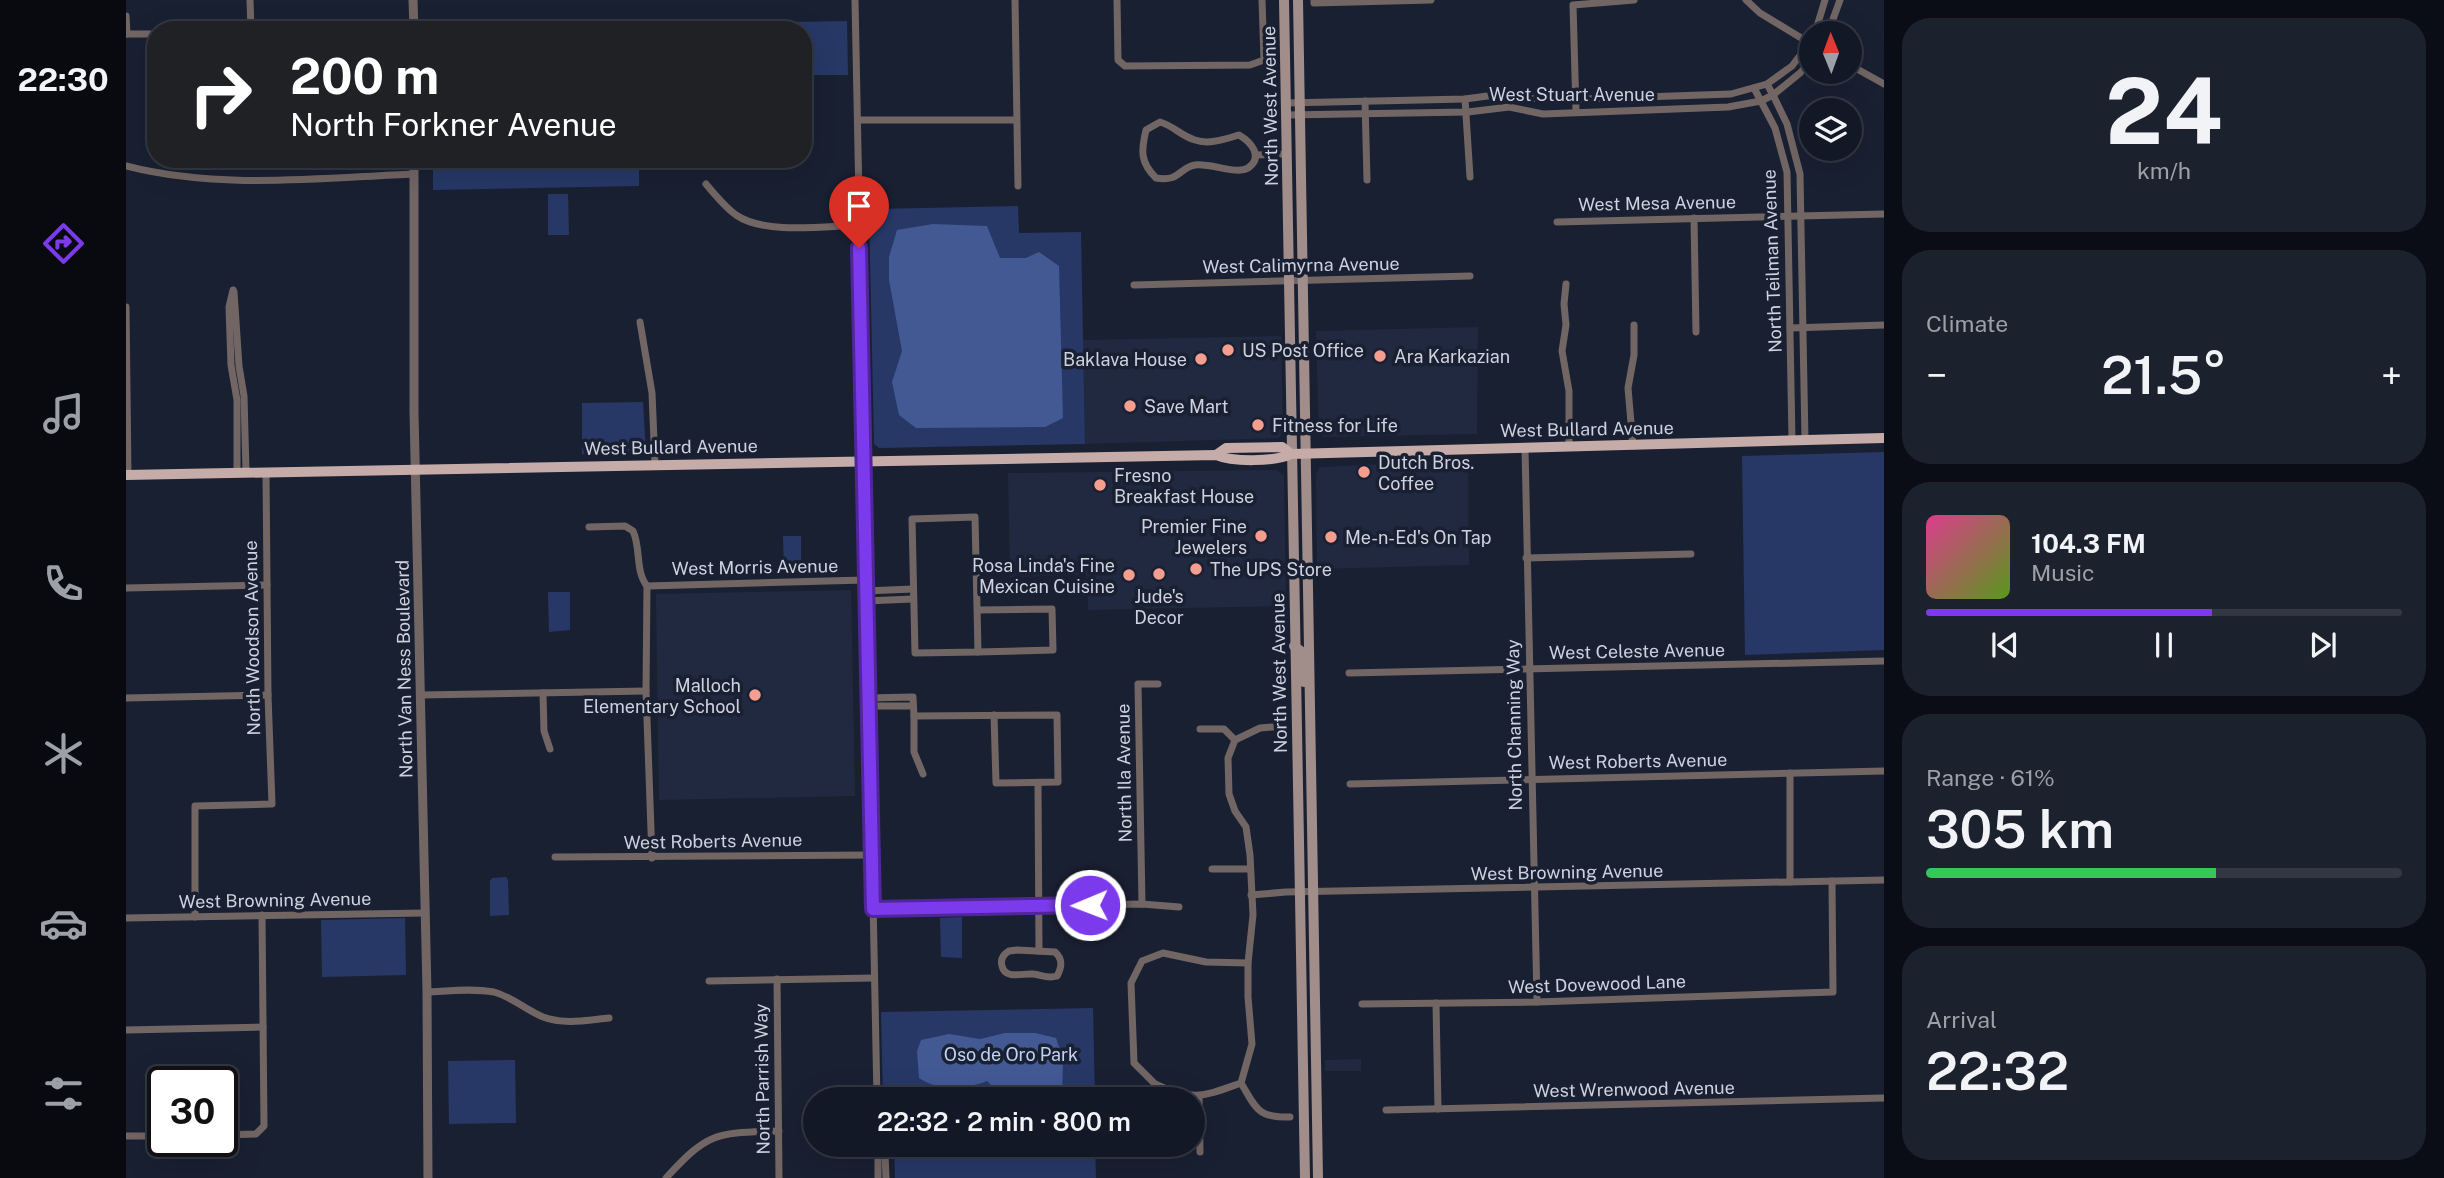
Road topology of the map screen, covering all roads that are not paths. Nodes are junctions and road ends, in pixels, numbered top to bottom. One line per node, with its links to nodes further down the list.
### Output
1 (250, 0): 16 (street)
2 (413, 0): 17 (street)
3 (855, 0): 41 (street)
4 (1015, 0): 42 (street)
5 (1117, 0): 6 (street, North West Avenue)
6 (1262, 0)
7 (1284, 0): 34 (main road, North West Avenue)
8 (1298, 0): 35 (main road, North West Avenue)
9 (1431, 0): 14 (street)
10 (1634, 0): 31 (street)
11 (1746, 0): 22 (street)
12 (1825, 0): 18 (street)
13 (1839, 0): 19 (street)
14 (1314, 1)
15 (126, 16): 20 (street)
16 (251, 21)
17 (414, 21)
18 (1819, 21)
19 (1832, 21)
20 (126, 34): 21 (street)
21 (147, 34)
22 (1799, 36)
23 (1799, 58): 26 (street)
24 (1862, 72): 27 (street)
25 (1799, 74): 29 (street)
26 (1768, 84): 28 (street, West Stuart Avenue); 29 (street, North Teilman Avenue)
27 (1884, 84)
28 (1754, 88): 31 (street, West Stuart Avenue); 33 (street, North Teilman Avenue)
29 (1773, 95): 33 (street, West Stuart Avenue); 54 (street, North Teilman Avenue)
30 (1465, 99): 31 (street, West Stuart Avenue); 32 (street, West Stuart Avenue); 37 (street)
31 (1576, 99): 36 (street)
32 (1365, 101): 35 (street, West Stuart Avenue); 38 (street)
33 (1761, 101): 36 (street, West Stuart Avenue); 53 (street, North Teilman Avenue)
34 (1285, 103): 35 (street, West Stuart Avenue); 40 (main road, North West Avenue)
35 (1300, 103): 39 (main road, North West Avenue)
36 (1576, 111): 37 (street, West Stuart Avenue)
37 (1468, 112): 38 (street, West Stuart Avenue); 48 (street)
38 (1366, 113): 39 (street, West Stuart Avenue); 49 (street)
39 (1300, 115): 40 (street, West Stuart Avenue); 60 (main road, North West Avenue)
40 (1286, 116): 43 (main road, North West Avenue)
41 (858, 120): 42 (street); 57 (street)
42 (1016, 120): 51 (street)
43 (1286, 154): 44 (street); 59 (main road, North West Avenue)
44 (1256, 155): 44 (street)
45 (126, 166): 47 (street)
46 (414, 168): 47 (street, North Van Ness Boulevard)
47 (414, 174): 81 (street, North Van Ness Boulevard)
48 (1470, 177)
49 (1367, 180)
50 (706, 184): 57 (street)
51 (1018, 187)
52 (1884, 214): 54 (street, West Mesa Avenue)
53 (1789, 216): 54 (street, West Mesa Avenue); 55 (street, West Mesa Avenue); 69 (street, North Teilman Avenue)
54 (1801, 216): 68 (street, North Teilman Avenue)
55 (1694, 218): 56 (street, West Mesa Avenue); 70 (street)
56 (1557, 222)
57 (859, 225): 79 (street)
58 (1469, 276): 60 (street, West Calimyrna Avenue)
59 (1289, 281): 60 (street, West Calimyrna Avenue); 62 (street, West Calimyrna Avenue); 77 (main road, North West Avenue)
60 (1304, 281): 78 (main road, North West Avenue)
61 (1566, 284): 75 (street)
62 (1134, 285)
63 (126, 307): 84 (street)
64 (640, 322): 80 (street)
65 (1634, 325): 74 (street)
66 (1884, 325): 68 (street)
67 (233, 327): 82 (street)
68 (1803, 327): 69 (street); 73 (street, North Teilman Avenue)
69 (1790, 328): 72 (street, North Teilman Avenue)
70 (1696, 332)
71 (1884, 438): 73 (main road, West Bullard Avenue)
72 (1792, 440): 73 (main road, West Bullard Avenue); 74 (main road, West Bullard Avenue)
73 (1805, 440)
74 (1633, 446): 75 (main road, West Bullard Avenue)
75 (1569, 447): 76 (main road, West Bullard Avenue)
76 (1525, 448): 78 (main road, West Bullard Avenue); 87 (street, North Channing Way)
77 (1291, 454): 78 (main road, West Bullard Avenue); 79 (main road, West Bullard Avenue); 97 (main road, North West Avenue)
78 (1306, 454): 119 (main road, North West Avenue)
79 (863, 461): 80 (main road, West Bullard Avenue); 88 (street)
80 (655, 465): 81 (main road, West Bullard Avenue)
81 (416, 469): 83 (main road, West Bullard Avenue); 106 (street, North Van Ness Boulevard)
82 (242, 472): 83 (main road, West Bullard Avenue); 84 (main road, West Bullard Avenue)
83 (266, 472): 89 (street, North Woodson Avenue)
84 (127, 475)
85 (589, 527): 90 (street)
86 (1691, 554): 87 (street)
87 (1526, 558): 100 (street, North Channing Way)
88 (865, 580): 90 (street, West Morris Avenue); 93 (street)
89 (267, 585): 91 (street); 105 (street, North Woodson Avenue)
90 (647, 586): 103 (street)
91 (126, 588)
92 (914, 589): 93 (street); 94 (street); 96 (street)
93 (865, 590): 95 (street)
94 (913, 599): 95 (street); 98 (street)
95 (865, 601): 108 (street)
96 (978, 610): 98 (street); 98 (street)
97 (1294, 646): 119 (main road); 132 (main road, North West Avenue)
98 (978, 652)
99 (1884, 661): 100 (street, West Celeste Avenue)
100 (1528, 669): 101 (street, West Celeste Avenue); 120 (street, North Channing Way)
101 (1349, 673)
102 (1158, 684): 135 (street, North Ila Avenue)
103 (646, 691): 104 (street); 125 (street)
104 (543, 693): 106 (street); 115 (street)
105 (268, 695): 107 (street); 141 (street, North Woodson Avenue)
106 (420, 695): 139 (street, North Van Ness Boulevard)
107 (126, 698)
108 (867, 702): 109 (street); 109 (street); 123 (street)
109 (913, 706): 111 (street)
110 (994, 715): 111 (street); 121 (street); 121 (street)
111 (914, 716): 118 (street)
112 (1284, 726): 114 (street)
113 (1200, 729): 114 (street)
114 (1235, 740): 127 (street)
115 (550, 749)
116 (1884, 771): 117 (street, West Roberts Avenue)
117 (1790, 773): 120 (street, West Roberts Avenue); 130 (street)
118 (923, 774)
119 (1312, 777): 133 (main road, North West Avenue)
120 (1531, 780): 122 (street, West Roberts Avenue); 131 (street, North Channing Way)
121 (1038, 783): 136 (street)
122 (1350, 784)
123 (871, 855): 125 (street, West Roberts Avenue); 138 (street)
124 (555, 857): 125 (street, West Roberts Avenue)
125 (652, 858)
126 (1212, 869): 127 (street)
127 (1250, 870): 134 (street)
128 (1884, 880): 129 (street, West Browning Avenue)
129 (1832, 881): 130 (street, West Browning Avenue); 149 (street, West Dovewood Lane)
130 (1790, 882): 131 (street, West Browning Avenue)
131 (1534, 889): 133 (street, West Browning Avenue); 149 (street, North Channing Way)
132 (1300, 892): 133 (street, West Browning Avenue); 134 (street, West Browning Avenue); 176 (main road, North West Avenue)
133 (1314, 892): 177 (main road, North West Avenue)
134 (1251, 895): 144 (street)
135 (1142, 904): 136 (street); 137 (street)
136 (1038, 905): 138 (street); 143 (street)
137 (1179, 907)
138 (873, 909): 145 (street)
139 (425, 913): 140 (street, West Browning Avenue); 148 (street, North Van Ness Boulevard)
140 (261, 915): 141 (street, West Browning Avenue); 153 (street)
141 (195, 916): 142 (street, West Browning Avenue)
142 (126, 918)
143 (1039, 951): 143 (street)
144 (1248, 963): 155 (street); 156 (street)
145 (874, 978): 146 (street); 157 (street)
146 (777, 979): 147 (street); 165 (street, North Parrish Way)
147 (709, 981)
148 (427, 992): 152 (street); 171 (street, North Van Ness Boulevard)
149 (1537, 1002): 150 (street, West Dovewood Lane)
150 (1436, 1003): 151 (street, West Dovewood Lane); 162 (street)
151 (1362, 1004)
152 (609, 1018)
153 (263, 1027): 154 (street); 166 (street)
154 (126, 1030)
155 (1241, 1083): 160 (street); 164 (street)
156 (1155, 1084): 158 (street); 159 (street)
157 (877, 1087)
158 (1154, 1087)
159 (1161, 1087)
160 (1205, 1095)
161 (1884, 1098): 162 (street, West Wrenwood Avenue)
162 (1438, 1109): 163 (street, West Wrenwood Avenue)
163 (1386, 1110)
164 (1290, 1118)
165 (779, 1131): 172 (street); 173 (street, North Parrish Way)
166 (238, 1134)
167 (126, 1136): 168 (street)
168 (147, 1136)
169 (877, 1157): 174 (street)
170 (885, 1157): 175 (street)
171 (428, 1178)
172 (666, 1178)
173 (779, 1178)
174 (878, 1178)
175 (886, 1178)
176 (1305, 1178)
177 (1318, 1178)

